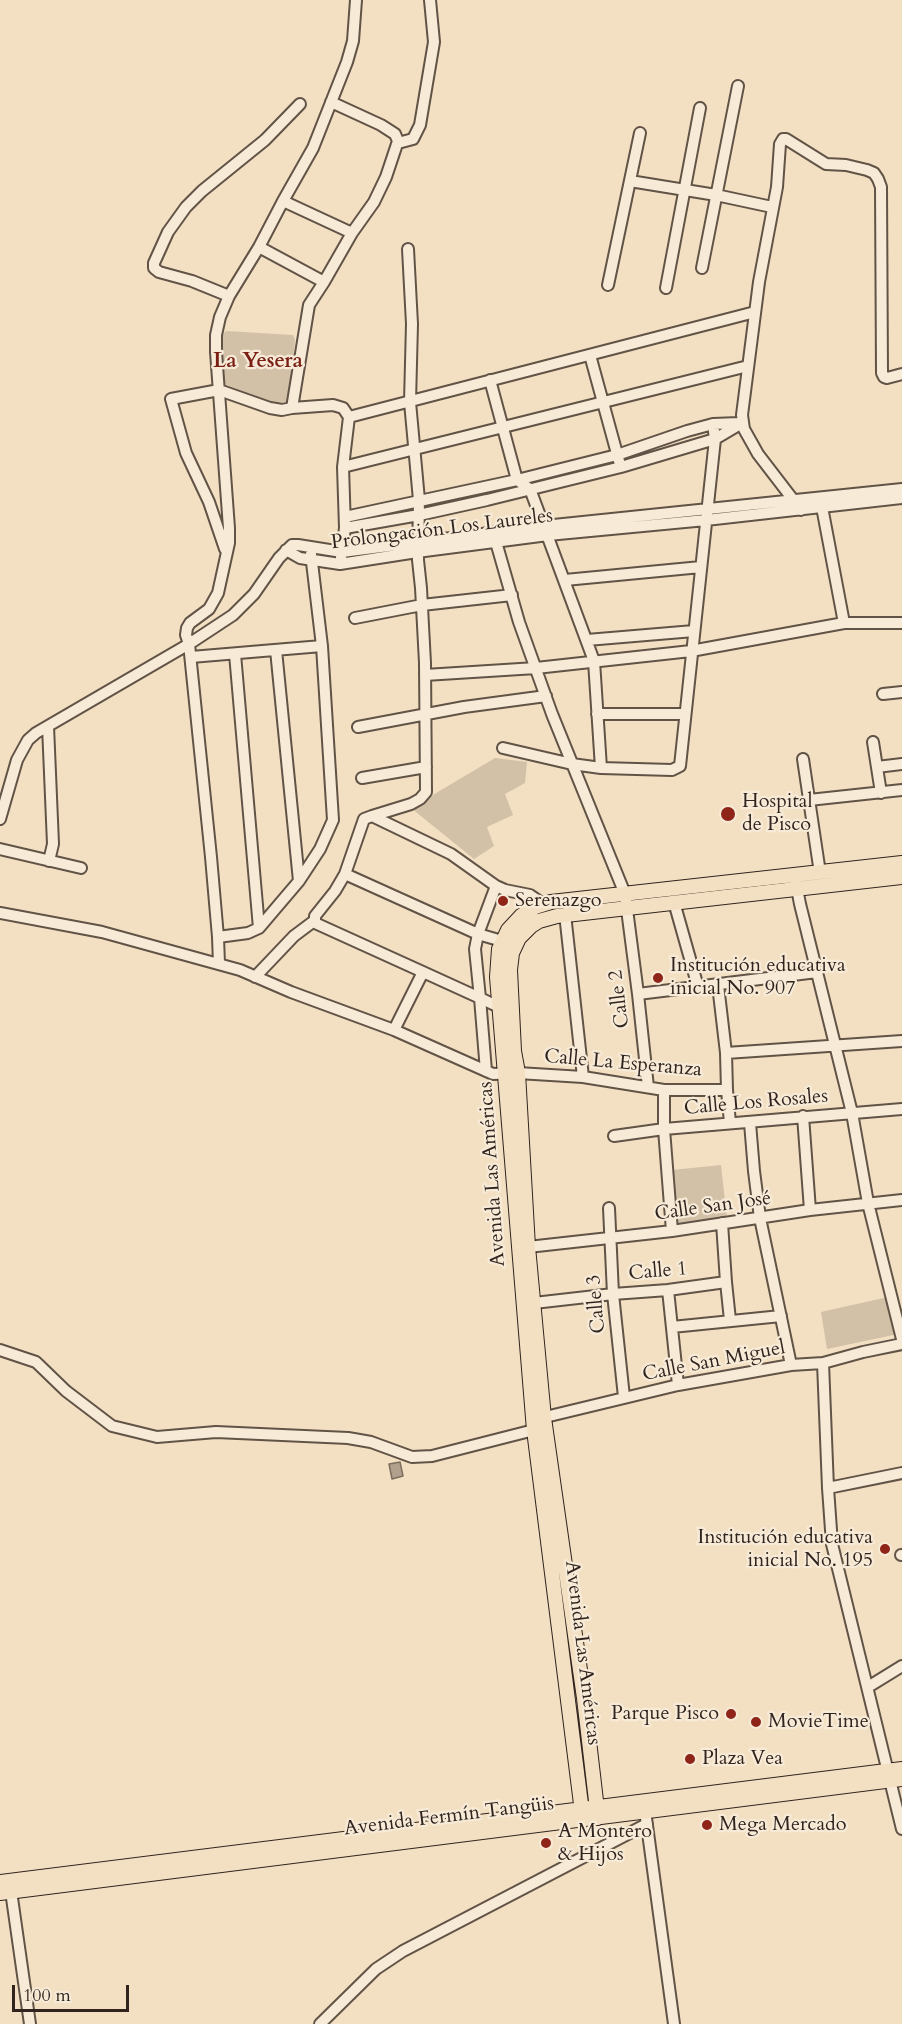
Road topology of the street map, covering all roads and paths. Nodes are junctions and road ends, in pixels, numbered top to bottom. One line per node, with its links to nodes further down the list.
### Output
1 (356, 0): 4 (street)
2 (430, 0): 8 (street)
3 (738, 86): 11 (street)
4 (331, 102): 8 (street); 12 (street)
5 (300, 104): 21 (street)
6 (700, 108): 10 (street)
7 (639, 133): 9 (street)
8 (398, 143): 14 (street)
9 (630, 181): 10 (street); 19 (street)
10 (684, 190): 11 (street); 20 (street)
11 (716, 195): 13 (street); 17 (street)
12 (283, 201): 14 (street); 15 (street)
13 (772, 207): 22 (street); 25 (street)
14 (352, 233): 18 (street)
15 (259, 247): 18 (street); 21 (street)
16 (408, 249): 28 (street)
17 (702, 268)
18 (324, 282): 30 (street)
19 (608, 285)
20 (666, 288)
21 (228, 296): 27 (street)
22 (755, 312): 23 (street); 24 (street)
23 (590, 355): 26 (street); 29 (street)
24 (748, 366): 29 (street); 32 (street)
25 (902, 374)
26 (490, 380): 28 (street); 34 (street)
27 (219, 390): 30 (street); 55 (street); 55 (street)
28 (411, 402): 31 (street); 36 (street)
29 (604, 403): 34 (street); 37 (street)
30 (292, 408): 31 (street)
31 (349, 417): 38 (street)
32 (742, 423): 33 (street); 35 (street); 45 (street)
33 (713, 424): 35 (street); 37 (street)
34 (504, 428): 36 (street); 40 (street)
35 (715, 439): 39 (street); 48 (street)
36 (414, 450): 38 (street); 44 (street)
37 (616, 455): 39 (street); 40 (street)
38 (344, 467): 49 (street)
39 (621, 467): 41 (street)
40 (517, 480): 41 (street); 44 (street)
41 (530, 489): 47 (street); 50 (street)
42 (902, 489): 45 (street, Prolongación Los Laureles)
43 (902, 498): 46 (street, Prolongación Los Laureles)
44 (419, 500): 47 (street); 49 (street)
45 (797, 506): 46 (street, Prolongación Los Laureles); 48 (street, Prolongación Los Laureles)
46 (822, 507): 63 (street)
47 (419, 515): 49 (street); 53 (street)
48 (707, 515): 50 (street, Prolongación Los Laureles); 58 (street)
49 (345, 522): 56 (street)
50 (546, 530): 51 (street, Prolongación Los Laureles); 59 (street)
51 (494, 537): 53 (street, Prolongación Los Laureles); 60 (street, Calle 2)
52 (310, 547): 54 (street, Prolongación Los Laureles); 56 (street, Prolongación Los Laureles); 57 (street)
53 (418, 547): 56 (street, Prolongación Los Laureles); 61 (street)
54 (286, 550): 57 (street, Prolongación Los Laureles); 67 (street)
55 (227, 555): 67 (street)
56 (341, 558): 57 (street, Prolongación Los Laureles)
57 (312, 561): 68 (street)
58 (701, 567): 59 (street); 65 (street)
59 (565, 580): 66 (street)
60 (512, 595): 61 (street); 74 (street, Calle 2)
61 (422, 605): 62 (street); 75 (street)
62 (355, 618)
63 (844, 623): 64 (street); 70 (street)
64 (902, 623)
65 (693, 631): 66 (street); 70 (street)
66 (587, 640): 73 (street)
67 (189, 644): 72 (street); 82 (street)
68 (322, 646): 69 (street); 105 (street)
69 (276, 650): 71 (street); 105 (street)
70 (691, 651): 73 (street); 80 (street)
71 (235, 654): 72 (street); 114 (street)
72 (191, 657): 116 (street)
73 (594, 661): 74 (street); 79 (street)
74 (536, 668): 75 (street); 78 (street, Calle 2)
75 (425, 675): 81 (street)
76 (902, 692): 77 (street)
77 (883, 694)
78 (546, 696): 81 (street); 87 (street, Calle 2)
79 (597, 714): 80 (street); 91 (street)
80 (685, 714): 91 (street)
81 (424, 715): 83 (street); 89 (street)
82 (48, 726): 97 (street); 99 (street)
83 (358, 727)
84 (873, 742): 90 (street)
85 (503, 748): 87 (street)
86 (803, 759): 95 (street)
87 (572, 764): 91 (street); 108 (street, Calle 2)
88 (902, 764): 90 (street)
89 (426, 767): 92 (street); 96 (street)
90 (877, 767): 94 (street)
91 (601, 768)
92 (362, 778)
93 (902, 790): 94 (street)
94 (881, 793): 95 (street)
95 (809, 800): 102 (street)
96 (372, 816): 103 (street); 107 (street)
97 (0, 819)
98 (0, 849): 99 (street)
99 (49, 861): 101 (street)
100 (902, 863): 102 (main road, Avenida Las Américas)
101 (81, 868)
102 (820, 873): 106 (main road, Avenida Las Américas)
103 (345, 874): 113 (street); 115 (street)
104 (902, 877): 106 (main road, Avenida Las Américas)
105 (299, 881): 114 (street)
106 (796, 882): 108 (main road, Avenida Las Américas); 109 (main road, Avenida Las Américas); 120 (street)
107 (496, 886): 110 (street); 115 (street)
108 (625, 901): 109 (main road, Avenida Las Américas); 110 (main road, Avenida Las Américas); 112 (main road, Avenida Las Américas); 124 (street, Calle 2)
109 (674, 902): 123 (street)
110 (543, 904): 117 (main road, Avenida Las Américas)
111 (0, 913): 118 (street, Calle La Esperanza)
112 (565, 914): 132 (main road, Avenida Las Américas); 133 (street)
113 (314, 921): 119 (street); 121 (street)
114 (259, 928): 116 (street)
115 (478, 934): 117 (street); 125 (street)
116 (218, 937): 118 (street)
117 (502, 941): 126 (main road, Avenida Las Américas)
118 (219, 964): 121 (street, Calle La Esperanza)
119 (423, 972): 125 (street); 127 (street)
120 (817, 972): 122 (street); 129 (street)
121 (255, 977): 127 (street, Calle La Esperanza)
122 (718, 985): 123 (street); 130 (street)
123 (698, 987): 124 (street)
124 (638, 994): 134 (street, Calle 2)
125 (480, 998): 126 (street); 131 (street)
126 (499, 1007): 132 (main road, Avenida Las Américas)
127 (394, 1030): 131 (street, Calle La Esperanza)
128 (902, 1041): 129 (street, Calle La Esperanza)
129 (836, 1046): 130 (street, Calle La Esperanza); 138 (street)
130 (726, 1053): 136 (street)
131 (486, 1071): 132 (street, Calle La Esperanza)
132 (512, 1073): 133 (street, Calle La Esperanza); 152 (main road, Avenida Las Américas); 167 (main road, Avenida Las Américas)
133 (584, 1077): 134 (street, Calle La Esperanza)
134 (648, 1087): 135 (street, Calle La Esperanza)
135 (664, 1090): 136 (street, Calle La Esperanza); 142 (street)
136 (728, 1090): 140 (street, Calle La Esperanza)
137 (902, 1108): 138 (street, Calle Los Rosales)
138 (852, 1113): 139 (street, Calle Los Rosales); 145 (street)
139 (802, 1116): 141 (street, Calle Los Rosales); 147 (street)
140 (730, 1123): 141 (street, Calle Los Rosales); 142 (street, Calle Los Rosales)
141 (750, 1123): 148 (street)
142 (664, 1129): 143 (street, Calle Los Rosales); 150 (street)
143 (614, 1136)
144 (902, 1200): 145 (street, Calle San José)
145 (868, 1203): 147 (street, Calle San José); 160 (street)
146 (609, 1208): 151 (street, Calle 3)
147 (810, 1210): 148 (street, Calle San José)
148 (760, 1218): 149 (street, Calle San José); 157 (street)
149 (722, 1223): 150 (street, Calle San José); 153 (street)
150 (672, 1231): 151 (street, Calle San José)
151 (610, 1238): 152 (street, Calle San José); 155 (street, Calle 3)
152 (528, 1247): 156 (main road, Avenida Las Américas)
153 (726, 1282): 154 (street, Calle 1); 158 (street)
154 (668, 1290): 155 (street, Calle 1); 159 (street)
155 (613, 1294): 156 (street, Calle 1); 166 (street, Calle 3)
156 (534, 1304): 167 (main road, Avenida Las Américas)
157 (781, 1316): 158 (street); 164 (street)
158 (730, 1320): 159 (street)
159 (672, 1327): 165 (street)
160 (902, 1339)
161 (902, 1344): 163 (street, Calle San Miguel)
162 (0, 1350): 167 (street, Calle San Miguel)
163 (822, 1363): 164 (street, Calle San Miguel); 170 (street)
164 (791, 1365): 165 (street, Calle San Miguel)
165 (678, 1385): 166 (street, Calle San Miguel)
166 (624, 1397): 167 (street, Calle San Miguel)
167 (537, 1423): 169 (main road, Avenida Las Américas)
168 (902, 1473): 170 (street)
169 (546, 1474): 176 (main road, Avenida Las Américas); 179 (main road, Avenida Las Américas)
170 (828, 1488): 172 (street)
171 (902, 1666): 172 (street)
172 (868, 1687): 174 (street)
173 (902, 1769): 174 (main road, Avenida Fermín Tangüis)
174 (893, 1777): 175 (main road, Avenida Fermín Tangüis); 181 (street)
175 (775, 1790): 177 (main road, Avenida Fermín Tangüis); 180 (main road, Avenida Fermín Tangüis)
176 (596, 1791): 177 (main road); 178 (main road, Avenida Las Américas)
177 (612, 1806): 178 (main road, Avenida Fermín Tangüis)
178 (598, 1813): 179 (main road, Avenida Fermín Tangüis); 180 (main road, Avenida Fermín Tangüis)
179 (583, 1815): 182 (main road, Avenida Fermín Tangüis)
180 (646, 1818): 186 (street); 187 (street)
181 (902, 1829)
182 (385, 1839): 183 (main road, Avenida Fermín Tangüis); 184 (main road, Avenida Fermín Tangüis)
183 (0, 1882)
184 (6, 1892): 185 (street)
185 (30, 2024)
186 (320, 2024)
187 (674, 2024)

